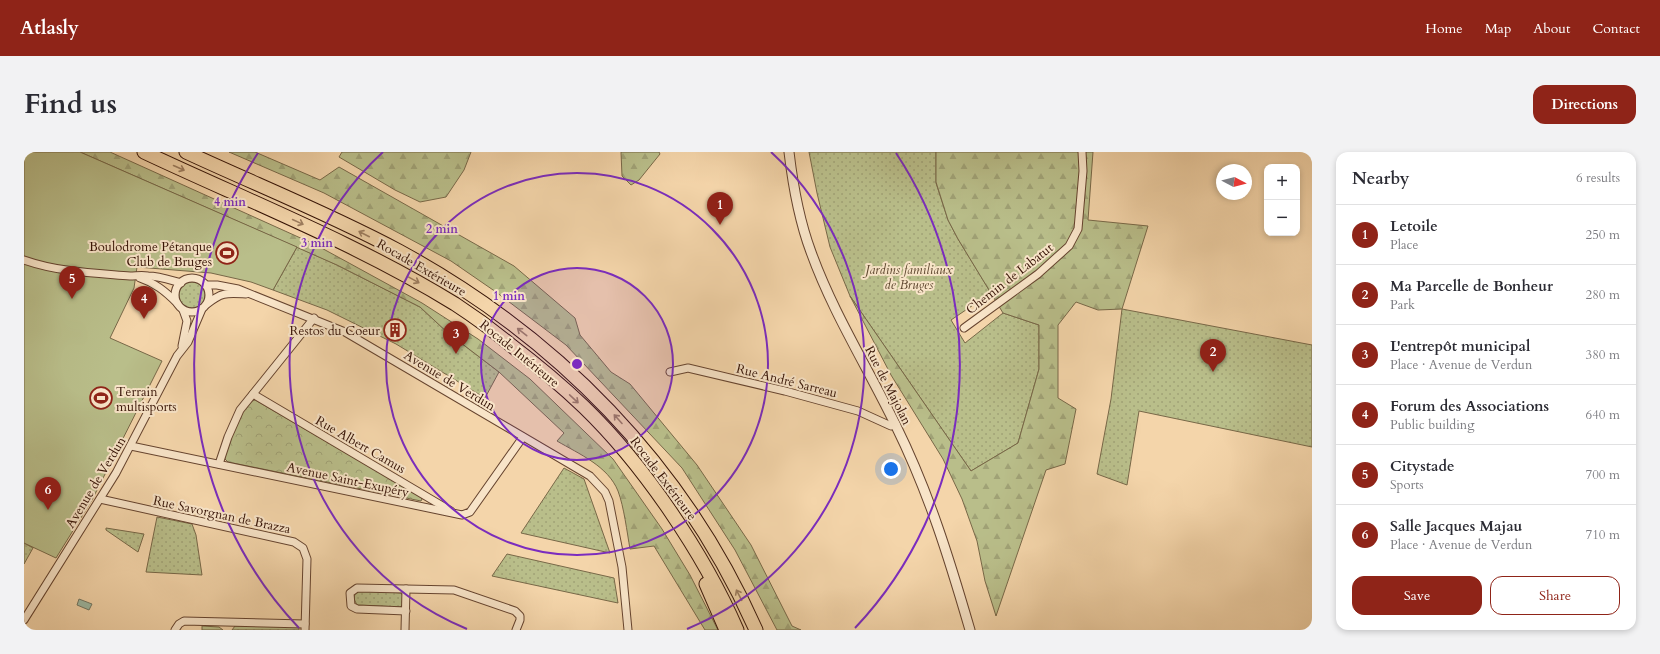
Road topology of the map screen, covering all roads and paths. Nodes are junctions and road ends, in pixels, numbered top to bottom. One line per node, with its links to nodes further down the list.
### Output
1 (144, 152): 24 (highway, Rocade Intérieure, one-way to 24)
2 (186, 152): 37 (highway, Rocade Extérieure, one-way to 2)
3 (789, 152): 18 (street, Rue de Majolan)
4 (1082, 152): 14 (street, Chemin de Labatut)
5 (24, 260): 6 (street)
6 (136, 276): 7 (street); 10 (street)
7 (181, 283): 8 (street); 10 (street)
8 (206, 285): 9 (street, Avenue de Verdun); 11 (street)
9 (250, 295): 11 (street, Avenue de Verdun); 13 (street, Avenue de Verdun)
10 (177, 303): 12 (street)
11 (204, 306): 12 (street); 15 (street, Avenue de Verdun)
12 (183, 310): 15 (street, Avenue de Verdun)
13 (314, 318): 17 (street); 19 (street, Avenue de Verdun)
14 (964, 328)
15 (180, 352): 20 (street, Avenue de Verdun)
16 (670, 372): 18 (street, Rue André Sarreau)
17 (253, 394): 21 (street); 23 (street, Rue Albert Camus)
18 (896, 424): 38 (street, Rue de Majolan)
19 (523, 437): 23 (street); 34 (street, Avenue de Verdun)
20 (131, 446): 21 (street, Avenue Saint-Exupéry); 22 (street, Avenue de Verdun)
21 (219, 464): 23 (street, Avenue Saint-Exupéry)
22 (100, 499): 27 (street, Avenue de Verdun); 29 (street, Rue Savorgnan de Brazza)
23 (457, 514)
24 (677, 523): 35 (highway); 36 (highway, Rocade Intérieure)
25 (406, 589): 26 (street); 26 (street); 33 (street)
26 (406, 611): 32 (street)
27 (24, 620)
28 (226, 622): 29 (street); 30 (street); 31 (street)
29 (305, 627)
30 (175, 630)
31 (228, 630)
32 (405, 630)
33 (516, 630)
34 (628, 630)
35 (726, 630)
36 (738, 630)
37 (756, 630)
38 (970, 630)

